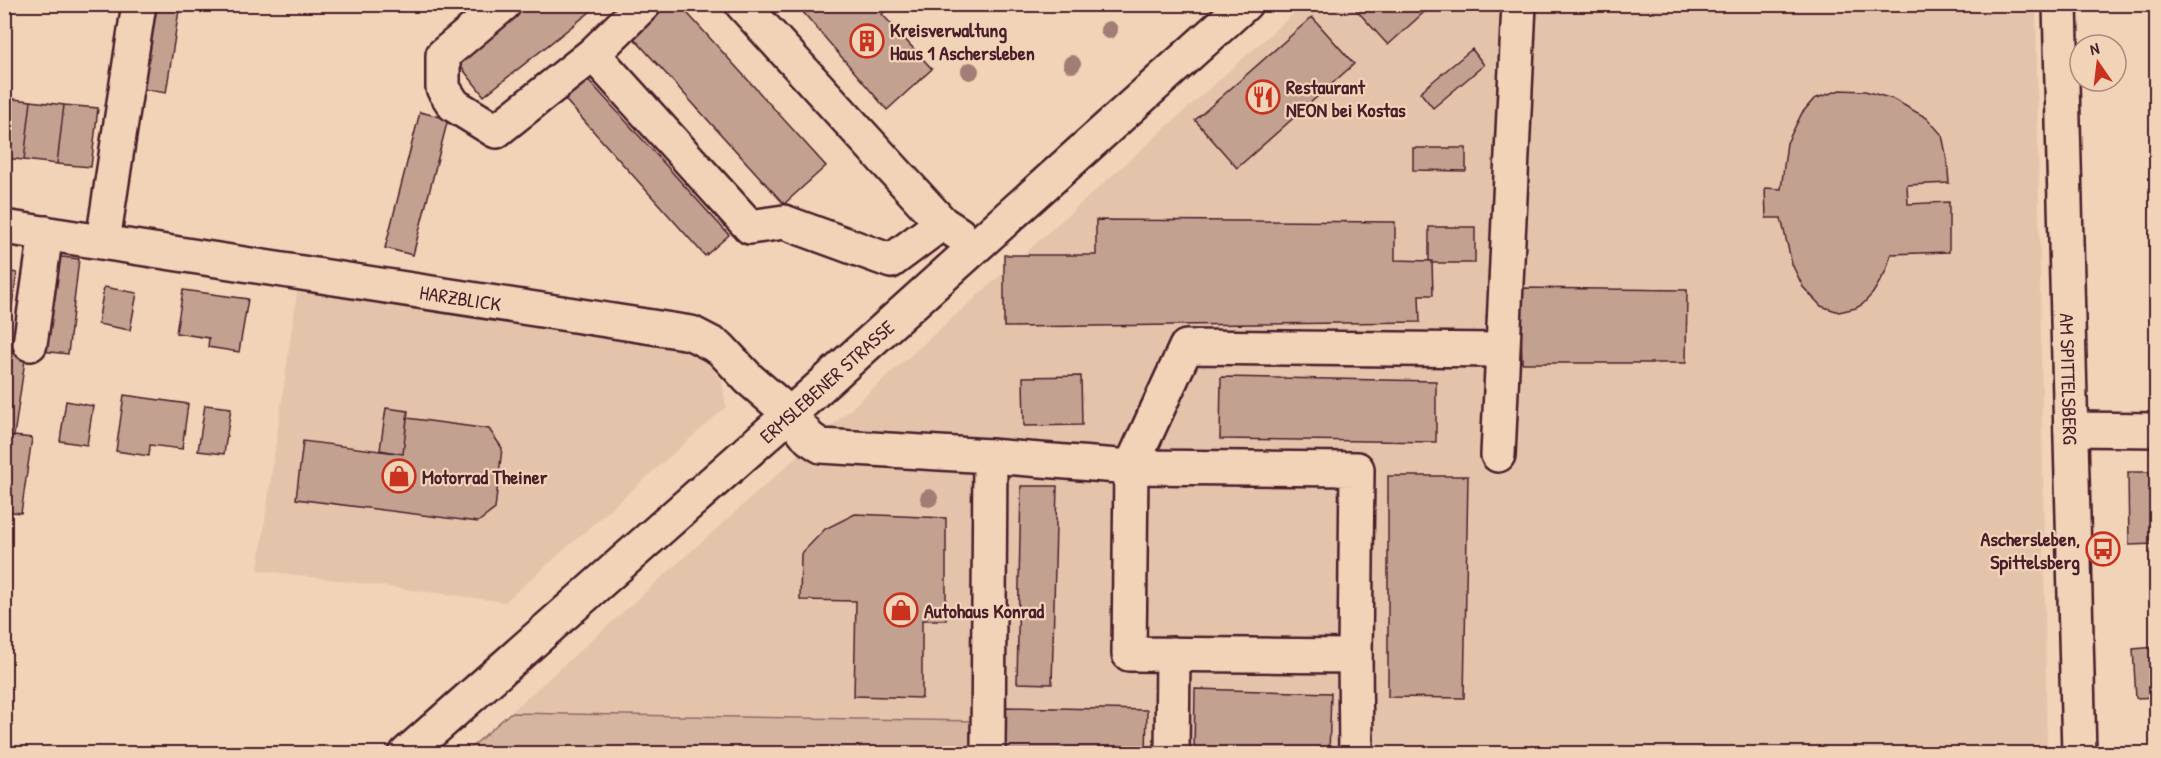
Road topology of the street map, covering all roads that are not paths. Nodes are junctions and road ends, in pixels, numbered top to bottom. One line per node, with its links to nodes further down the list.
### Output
1 (139, 4): 12 (main road)
2 (504, 4): 8 (main road)
3 (742, 4): 9 (main road)
4 (1245, 4): 13 (main road, ERMSLEBENER STRASSE)
5 (1519, 4): 15 (main road)
6 (2060, 4): 17 (main road, AM SPITTELSBERG)
7 (639, 6): 8 (main road)
8 (593, 54): 9 (main road)
9 (942, 223): 13 (main road)
10 (4, 226): 11 (main road, HARZBLICK)
11 (45, 232): 12 (main road, HARZBLICK); 14 (main road)
12 (103, 241): 16 (main road, HARZBLICK)
13 (976, 245): 16 (main road, ERMSLEBENER STRASSE)
14 (30, 344)
15 (1502, 350): 19 (main road); 21 (main road)
16 (790, 414): 20 (main road, HARZBLICK); 24 (main road, ERMSLEBENER STRASSE)
17 (2071, 429): 18 (main road); 28 (main road, AM SPITTELSBERG)
18 (2157, 430)
19 (1498, 455)
20 (990, 456): 21 (main road, HARZBLICK); 25 (main road)
21 (1131, 467): 22 (main road); 23 (main road, HARZBLICK)
22 (1173, 654): 23 (main road); 26 (main road)
23 (1354, 656): 27 (main road)
24 (406, 753)
25 (988, 753)
26 (1172, 753)
27 (1356, 753)
28 (2079, 753)

